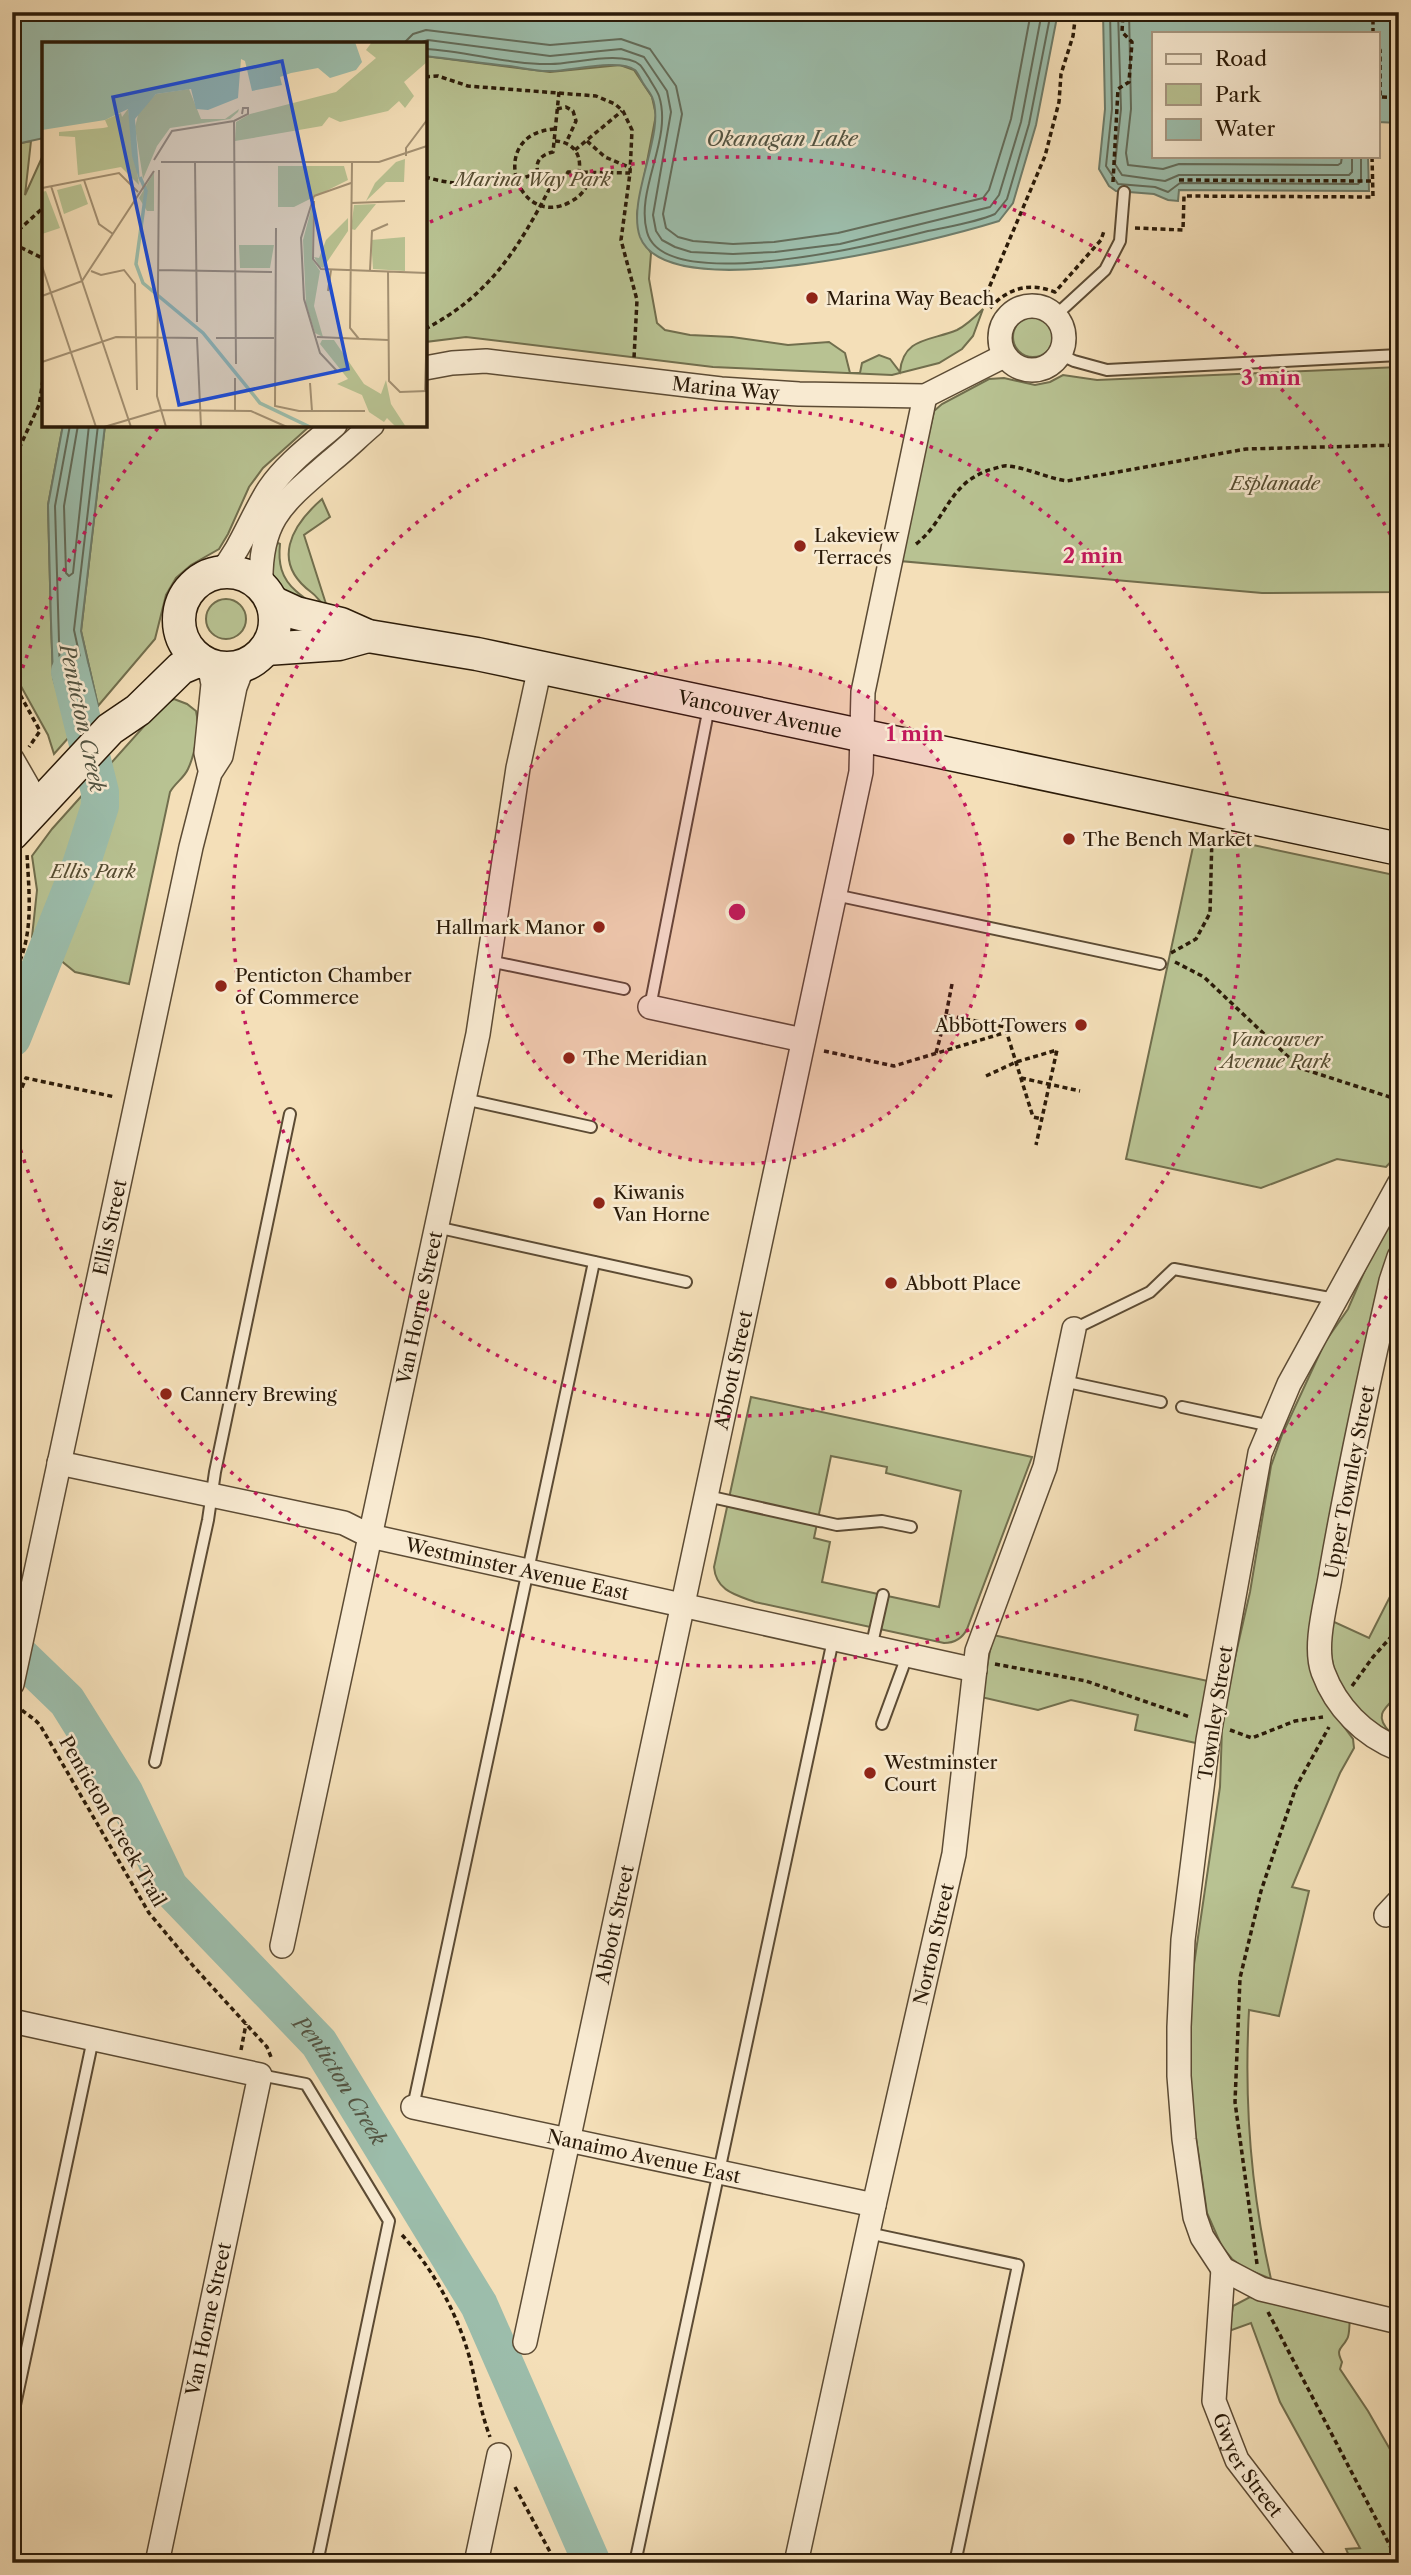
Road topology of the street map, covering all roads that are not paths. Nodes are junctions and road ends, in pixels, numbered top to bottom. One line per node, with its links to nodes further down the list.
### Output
1 (1124, 192): 2 (lane)
2 (1055, 316): 3 (street); 5 (street)
3 (1059, 354): 4 (lane); 5 (street)
4 (1399, 355)
5 (1004, 356): 7 (street, Marina Way)
6 (430, 371): 7 (street, Marina Way)
7 (925, 396): 19 (street, Abbott Street)
8 (333, 427): 10 (street)
9 (370, 427): 11 (street)
10 (220, 573): 11 (street); 12 (street)
11 (266, 594): 13 (street, Vancouver Avenue); 14 (street)
12 (179, 625): 15 (street); 18 (street)
13 (368, 636): 14 (street, Vancouver Avenue); 16 (street, Vancouver Avenue)
14 (255, 657): 15 (street); 21 (street, Ellis Street)
15 (205, 663): 18 (street); 21 (street, Ellis Street)
16 (540, 667): 17 (street, Vancouver Avenue); 26 (street, Van Horne Street)
17 (710, 703): 19 (street, Vancouver Avenue); 29 (lane)
18 (110, 729): 22 (street)
19 (862, 735): 24 (street, Vancouver Avenue); 25 (street, Abbott Street)
20 (12, 759): 22 (street)
21 (210, 772): 45 (street, Ellis Street)
22 (39, 806): 23 (street)
23 (20, 844)
24 (1399, 849)
25 (835, 895): 27 (lane); 30 (street, Abbott Street)
26 (489, 961): 28 (lane); 31 (street, Van Horne Street)
27 (1160, 964)
28 (624, 989)
29 (650, 1007): 30 (street)
30 (802, 1043): 47 (street, Abbott Street)
31 (464, 1099): 33 (lane); 35 (street, Van Horne Street)
32 (290, 1114): 46 (lane)
33 (591, 1126)
34 (1399, 1184): 39 (street, Townley Street)
35 (436, 1227): 37 (lane); 49 (street, Van Horne Street)
36 (1399, 1257): 59 (street, Upper Townley Street)
37 (594, 1262): 38 (lane); 50 (lane)
38 (686, 1282)
39 (1335, 1299): 40 (lane); 44 (street, Townley Street)
40 (1074, 1329): 41 (street, Norton Street)
41 (1063, 1381): 42 (lane); 56 (street, Norton Street)
42 (1161, 1402)
43 (1182, 1407): 44 (lane)
44 (1271, 1426): 70 (street, Townley Street)
45 (59, 1463): 46 (street, Westminster Avenue East); 57 (street, Ellis Street)
46 (212, 1495): 49 (street, Westminster Avenue East); 60 (lane)
47 (707, 1496): 48 (lane); 52 (street, Abbott Street)
48 (911, 1527)
49 (370, 1536): 50 (street, Westminster Avenue East); 61 (street, Van Horne Street)
50 (528, 1572): 52 (street, Westminster Avenue East); 65 (lane)
51 (883, 1595): 54 (lane)
52 (683, 1607): 53 (street, Westminster Avenue East); 66 (street, Abbott Street)
53 (833, 1640): 54 (street, Westminster Avenue East); 67 (lane)
54 (871, 1648): 55 (street, Westminster Avenue East)
55 (907, 1656): 56 (street, Westminster Avenue East); 58 (lane)
56 (975, 1665): 68 (street, Norton Street)
57 (12, 1684)
58 (882, 1724)
59 (1399, 1749)
60 (155, 1762)
61 (282, 1946)
62 (12, 2021): 63 (street)
63 (93, 2039): 64 (street); 73 (lane)
64 (266, 2065): 75 (street, Van Horne Street); 76 (lane)
65 (413, 2107): 66 (street, Nanaimo Avenue East)
66 (568, 2140): 67 (street, Nanaimo Avenue East); 72 (street, Abbott Street)
67 (719, 2172): 68 (street, Nanaimo Avenue East); 78 (lane)
68 (874, 2205): 69 (street, Norton Street)
69 (868, 2233): 79 (street, Norton Street); 80 (lane)
70 (1223, 2269): 71 (street); 81 (street, Gwyer Street)
71 (1399, 2322)
72 (525, 2342)
73 (12, 2419)
74 (499, 2455): 77 (street)
75 (157, 2563)
76 (317, 2563)
77 (476, 2563)
78 (635, 2563)
79 (796, 2563)
80 (955, 2563)
81 (1316, 2563)

